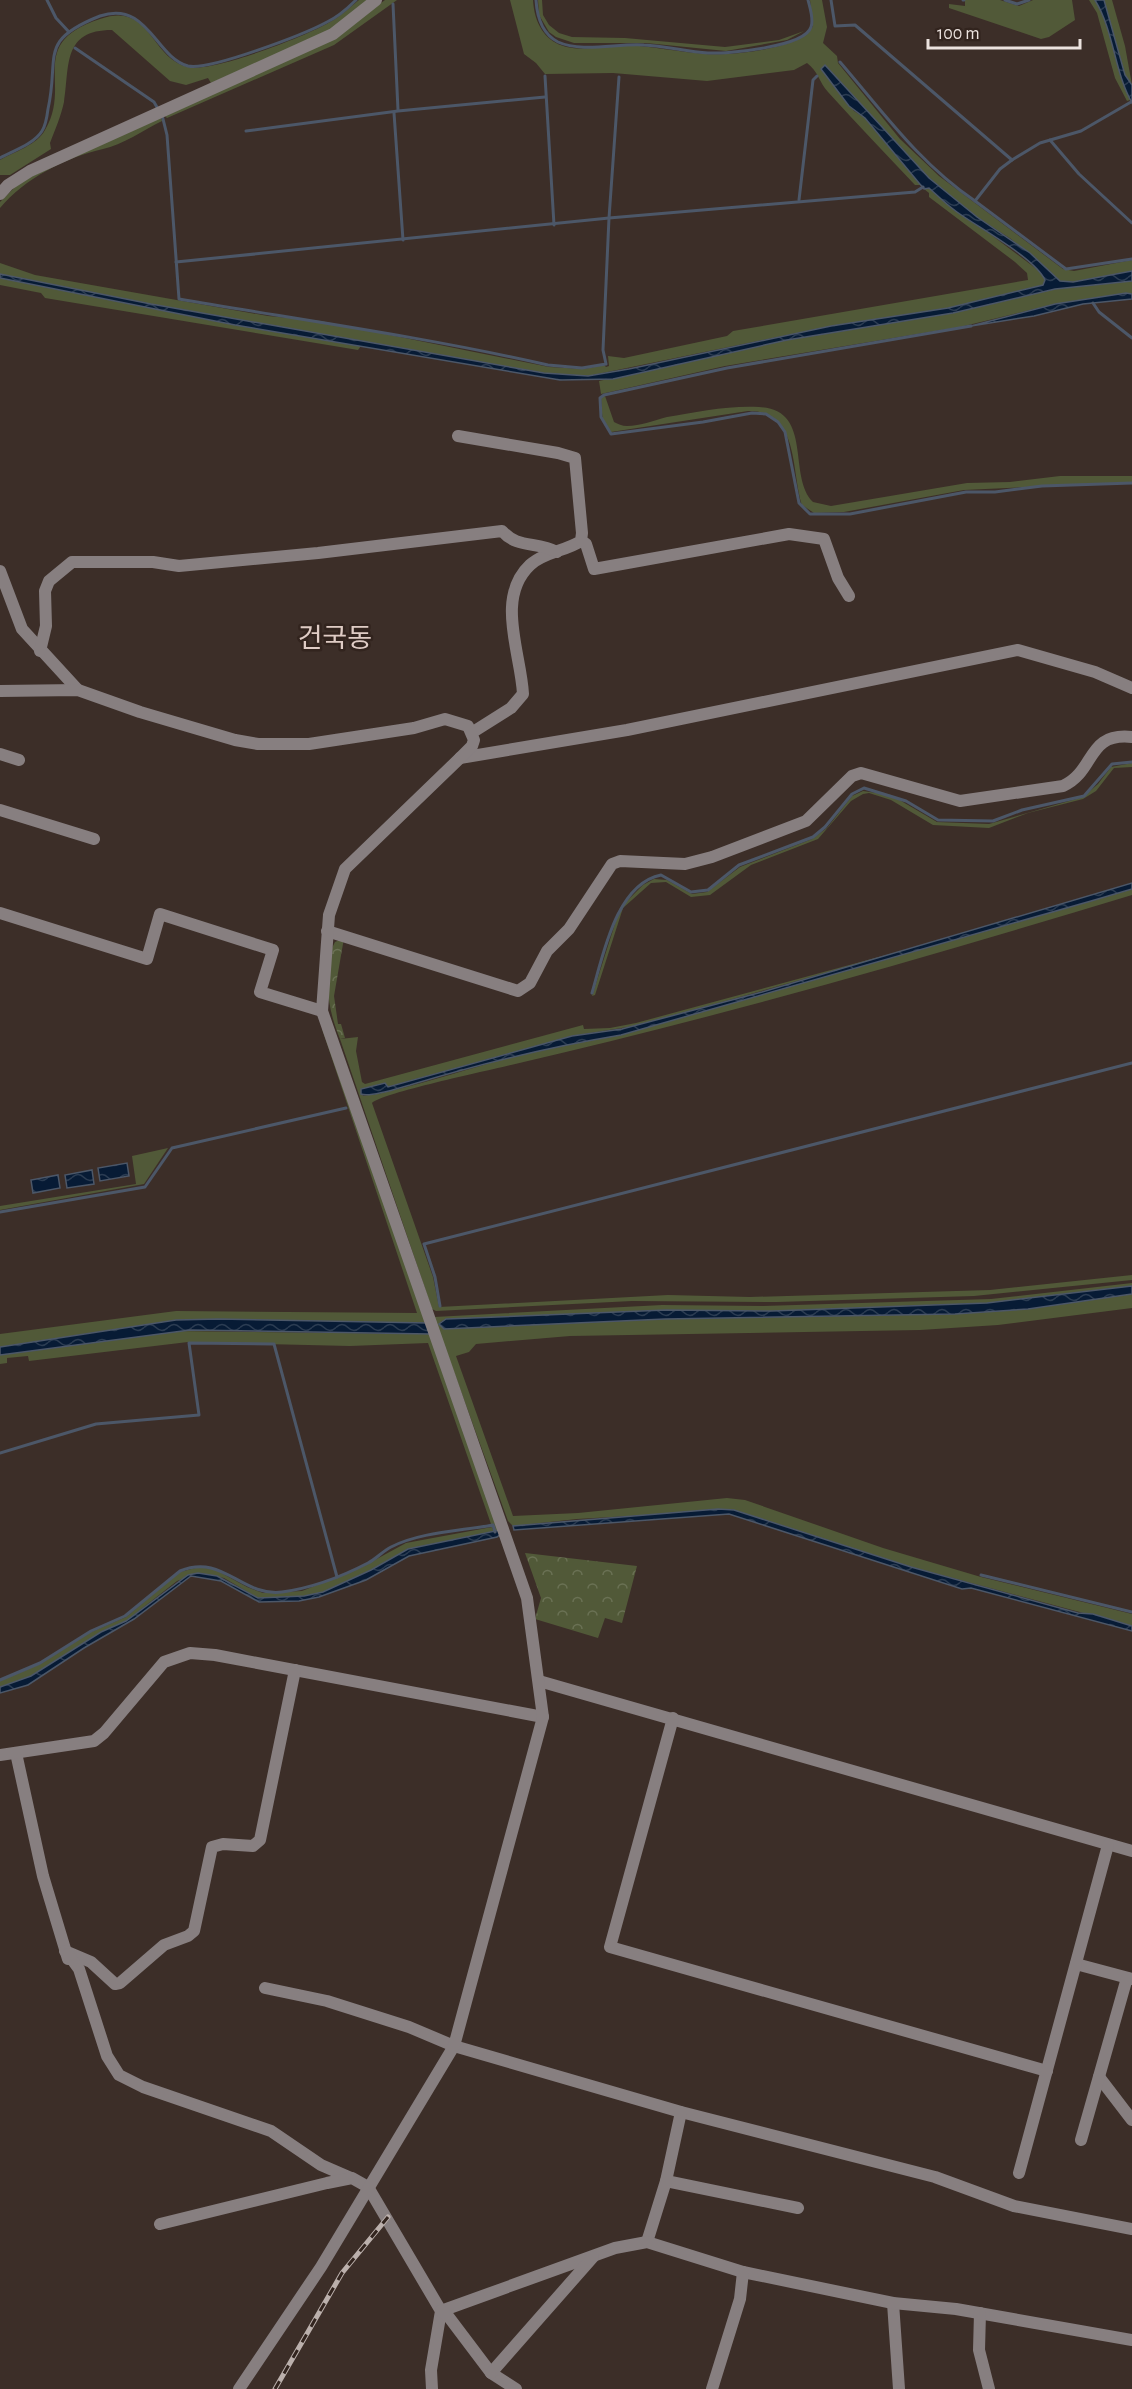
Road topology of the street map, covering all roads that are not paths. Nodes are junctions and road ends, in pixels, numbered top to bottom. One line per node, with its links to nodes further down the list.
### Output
1 (376, 0): 2 (street)
2 (0, 194)
3 (458, 436): 4 (street)
4 (581, 541): 5 (street); 7 (street)
5 (557, 552): 8 (street); 12 (street)
6 (0, 571): 8 (street)
7 (849, 596)
8 (40, 651): 10 (street)
9 (1132, 688): 15 (street)
10 (78, 690): 11 (street); 12 (street)
11 (0, 691)
12 (473, 732): 15 (street)
13 (1132, 737): 20 (street)
14 (0, 754): 16 (street)
15 (460, 758): 20 (street)
16 (19, 759)
17 (0, 810): 18 (street)
18 (94, 839)
19 (0, 913): 21 (street)
20 (327, 930): 21 (street)
21 (322, 1011): 23 (street)
22 (295, 1670): 24 (street); 26 (street); 30 (street)
23 (538, 1681): 24 (street); 25 (street)
24 (543, 1717): 35 (street)
25 (673, 1718): 28 (street); 36 (street)
26 (16, 1753): 27 (street); 30 (street)
27 (0, 1755)
28 (1108, 1845): 29 (street); 31 (street)
29 (1132, 1851)
30 (65, 1951): 32 (street); 42 (street)
31 (1076, 1964): 33 (street); 36 (street)
32 (72, 1975)
33 (1130, 1978): 37 (street)
34 (265, 1988): 35 (street)
35 (454, 2046): 38 (street); 44 (street)
36 (1047, 2071): 41 (street)
37 (1099, 2077): 39 (street); 40 (street)
38 (681, 2112): 43 (street); 47 (street)
39 (1132, 2120)
40 (1081, 2140)
41 (1019, 2173)
42 (352, 2178): 44 (street); 46 (street)
43 (666, 2181): 45 (street); 48 (street)
44 (368, 2187): 52 (street); 56 (street)
45 (798, 2208)
46 (160, 2224)
47 (1132, 2229)
48 (647, 2242): 49 (street); 50 (street)
49 (596, 2254): 52 (street); 55 (street)
50 (743, 2272): 51 (street); 59 (street)
51 (893, 2303): 53 (street); 60 (street)
52 (441, 2311): 55 (street); 57 (street)
53 (980, 2313): 54 (street); 61 (street)
54 (1132, 2340)
55 (491, 2373): 58 (street)
56 (239, 2389)
57 (432, 2389)
58 (516, 2389)
59 (712, 2389)
60 (899, 2389)
61 (989, 2389)

